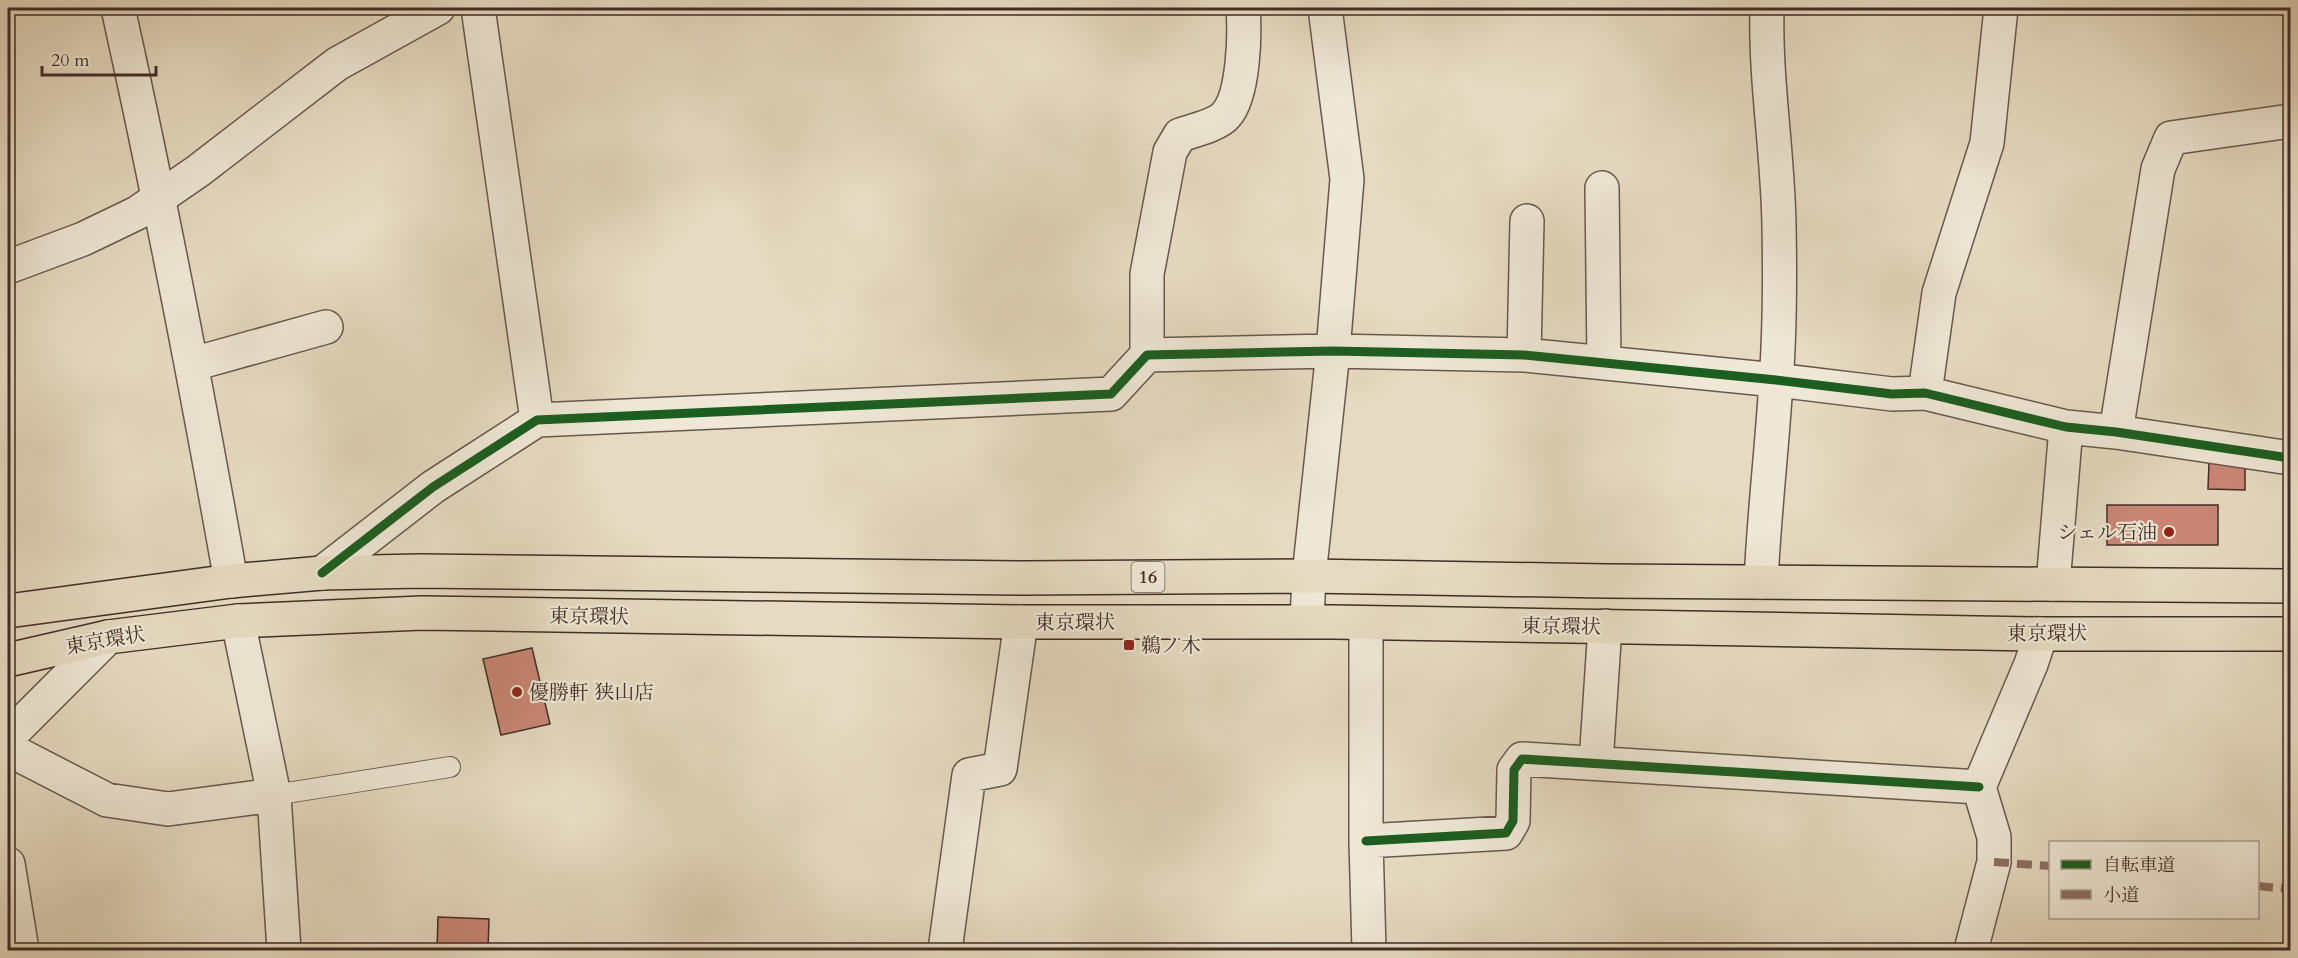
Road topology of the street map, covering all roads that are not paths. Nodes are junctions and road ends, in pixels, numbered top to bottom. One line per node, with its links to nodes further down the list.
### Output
1 (118, 8): 10 (street)
2 (438, 8): 10 (street)
3 (478, 8): 21 (street)
4 (1243, 8): 15 (street)
5 (1325, 8): 14 (street)
6 (1767, 8): 19 (street)
7 (2001, 8): 20 (street)
8 (2290, 120): 23 (street)
9 (1602, 188): 17 (street)
10 (159, 197): 12 (street); 18 (street)
11 (1527, 221): 16 (street)
12 (8, 267)
13 (326, 327): 18 (street)
14 (1333, 351): 15 (street); 16 (street); 26 (street)
15 (1147, 355): 21 (street)
16 (1524, 355): 17 (street)
17 (1604, 363): 19 (street)
18 (193, 364): 27 (street)
19 (1776, 380): 20 (street); 28 (street)
20 (1925, 393): 22 (street)
21 (537, 420): 25 (street)
22 (2066, 427): 23 (street); 29 (street)
23 (2116, 432): 24 (street)
24 (2290, 458)
25 (322, 573): 26 (highway, 東京環状 / 16); 27 (highway, 東京環状 / 16)
26 (1309, 576): 28 (highway, 東京環状 / 16); 33 (street)
27 (231, 581): 31 (highway, 東京環状 / 16)
28 (1761, 582): 29 (highway, 東京環状 / 16)
29 (2052, 584): 30 (highway, 東京環状 / 16)
30 (2290, 586)
31 (8, 610)
32 (237, 621): 34 (highway, 東京環状); 39 (highway, 東京環状); 46 (street)
33 (1307, 621): 34 (highway, 東京環状); 35 (highway, 東京環状)
34 (1021, 622): 51 (street)
35 (1366, 622): 36 (highway, 東京環状); 47 (street)
36 (1605, 626): 37 (highway, 東京環状); 43 (street)
37 (2041, 634): 38 (highway, 東京環状); 45 (street)
38 (2290, 634)
39 (108, 638): 40 (highway, 東京環状); 41 (street)
40 (8, 660)
41 (8, 737)
42 (8, 749): 46 (street)
43 (1596, 763): 45 (street); 47 (street)
44 (450, 767): 46 (lane)
45 (1979, 787): 53 (street)
46 (274, 795): 50 (street)
47 (1366, 841): 52 (street)
48 (8, 864): 49 (street)
49 (22, 951)
50 (284, 951)
51 (945, 951)
52 (1369, 951)
53 (1971, 951)

